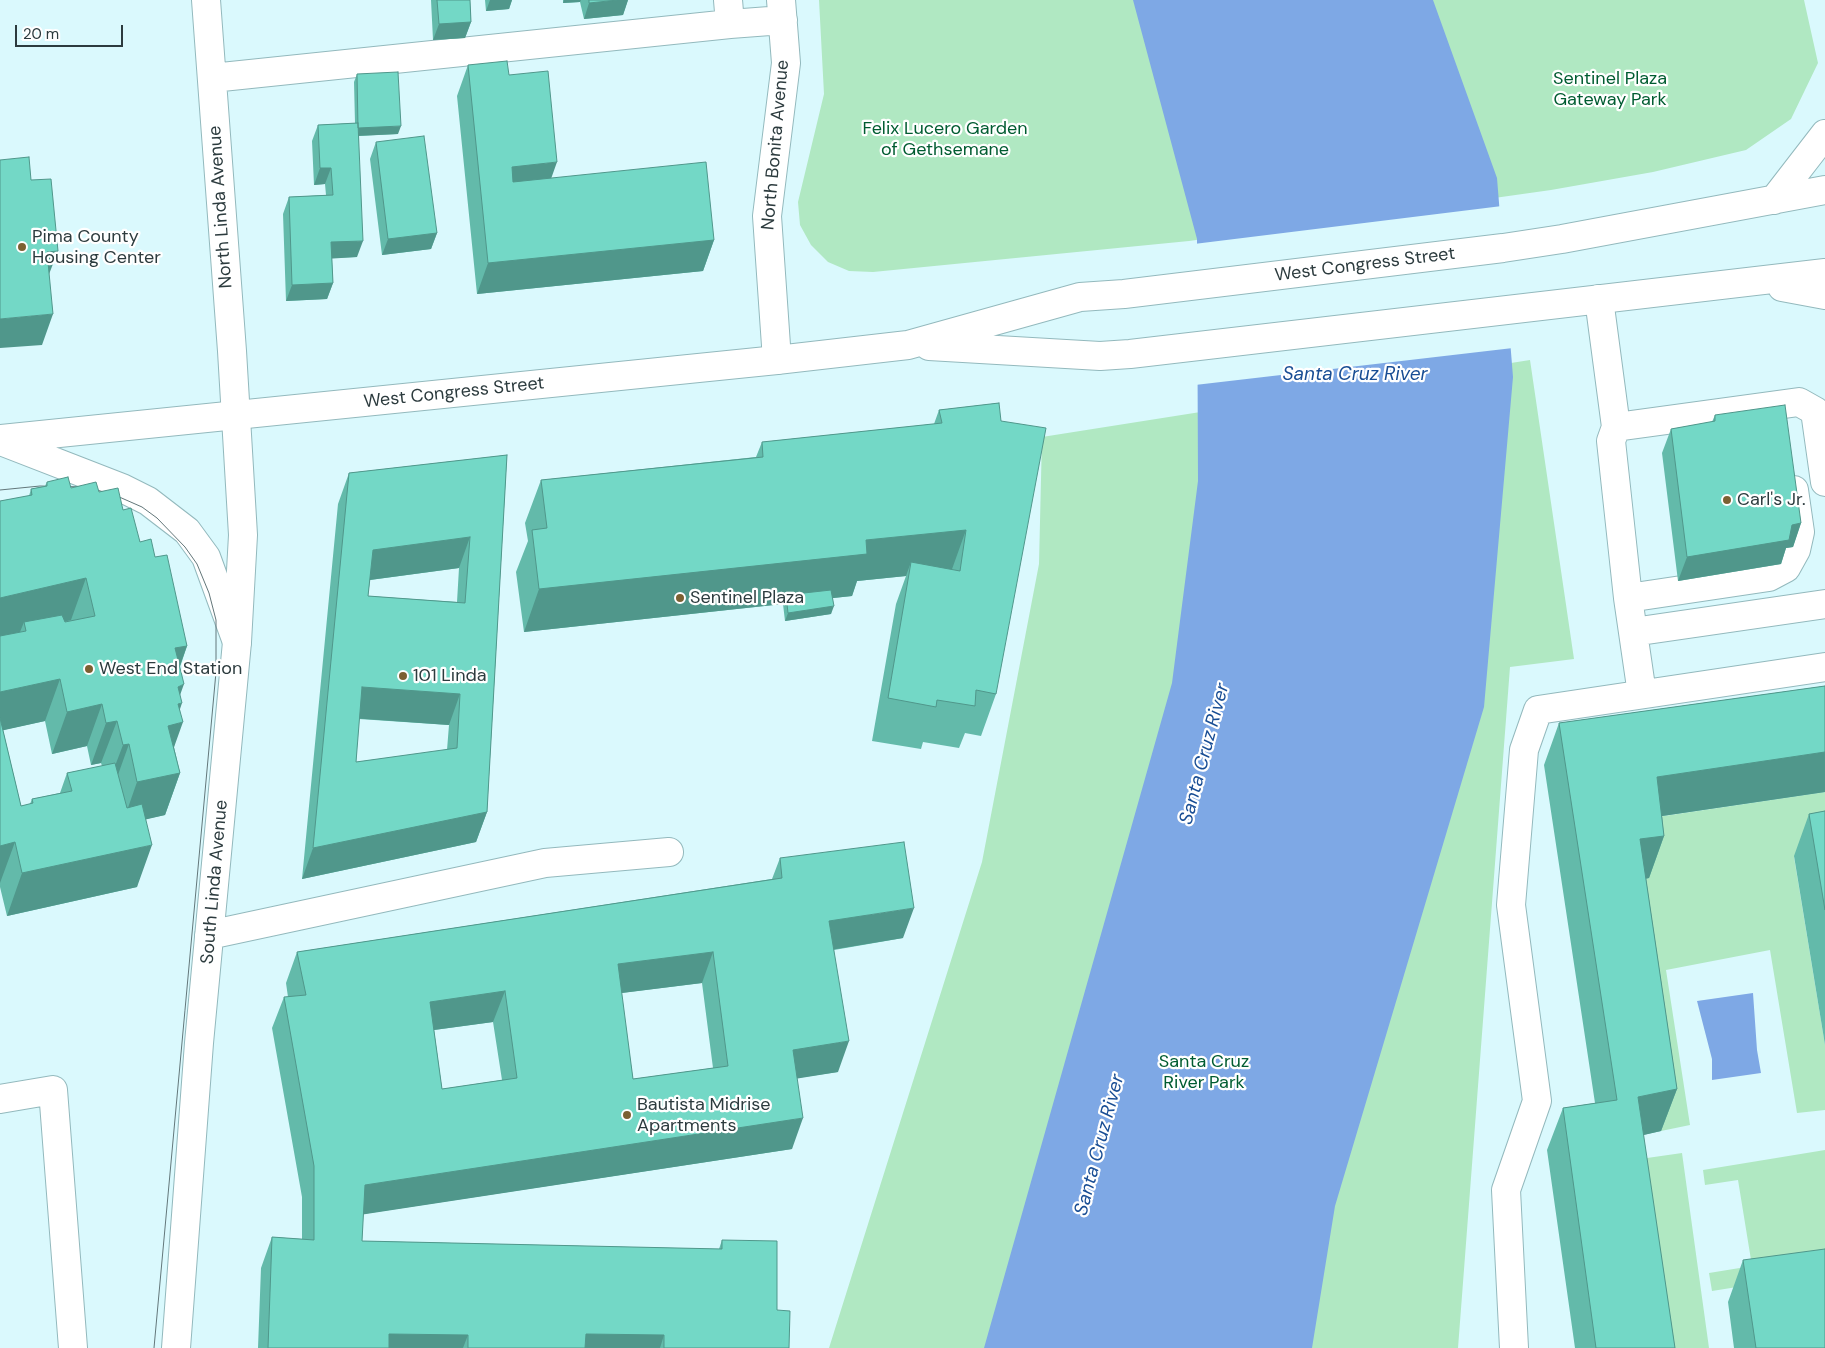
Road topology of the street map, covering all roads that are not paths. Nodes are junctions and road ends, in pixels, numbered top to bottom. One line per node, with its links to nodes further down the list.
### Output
1 (206, 0): 4 (main road, North Linda Avenue)
2 (782, 10): 3 (main road, North Bonita Avenue); 13 (main road, North Bonita Avenue)
3 (729, 12): 4 (main road, North Bonita Avenue)
4 (212, 78): 14 (main road, North Linda Avenue)
5 (1825, 134): 7 (main road)
6 (1825, 190): 7 (main road, West Congress Street)
7 (1774, 200): 12 (main road, West Congress Street)
8 (1825, 273): 9 (main road, West Congress Street)
9 (1753, 281): 10 (main road); 11 (main road, West Congress Street)
10 (1825, 296)
11 (1599, 299): 12 (main road, West Congress Street); 15 (main road)
12 (908, 345): 13 (main road, West Congress Street)
13 (777, 360): 14 (main road, West Congress Street)
14 (236, 415): 16 (main road, West Congress Street); 22 (main road, South Linda Avenue)
15 (1616, 427): 18 (main road); 19 (main road)
16 (0, 440): 22 (main road)
17 (1790, 464): 19 (main road)
18 (1825, 482)
19 (1628, 598): 21 (main road)
20 (1825, 604): 21 (main road)
21 (1633, 632): 24 (main road)
22 (237, 642): 26 (main road, South Linda Avenue)
23 (1825, 667): 24 (main road)
24 (1642, 694): 30 (main road)
25 (669, 852): 26 (main road)
26 (208, 945): 29 (main road, South Linda Avenue)
27 (0, 1099): 28 (main road)
28 (73, 1348)
29 (176, 1348)
30 (1514, 1348)

